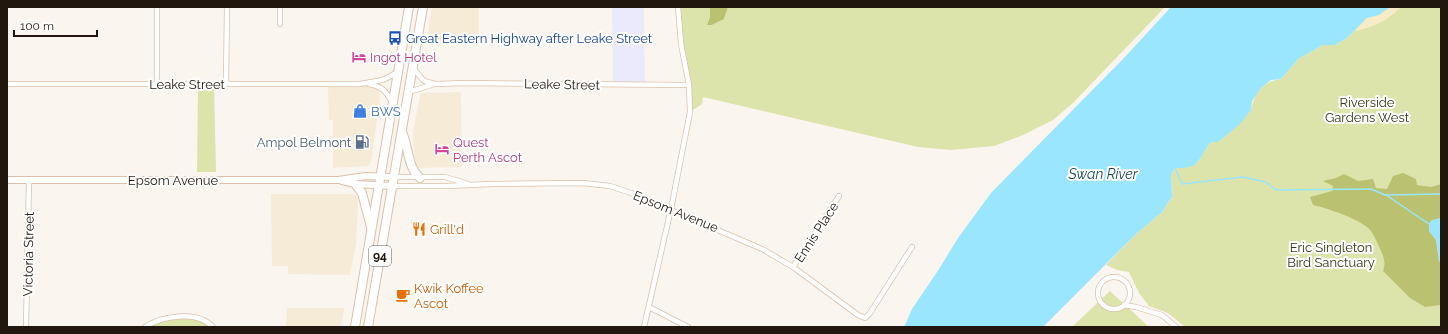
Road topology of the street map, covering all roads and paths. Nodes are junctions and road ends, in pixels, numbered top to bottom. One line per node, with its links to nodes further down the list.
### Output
1 (157, 7): 11 (street)
2 (227, 7): 12 (street)
3 (280, 7): 7 (street)
4 (409, 7): 9 (highway, 94)
5 (423, 7): 8 (highway, 94)
6 (678, 7): 15 (street)
7 (280, 24)
8 (412, 68): 14 (street, Leake Street); 16 (highway, 94)
9 (398, 72): 13 (street, Leake Street); 17 (highway, 94)
10 (7, 84): 11 (street, Leake Street)
11 (157, 84): 12 (street, Leake Street)
12 (226, 84): 13 (street, Leake Street)
13 (368, 84): 17 (street, Leake Street)
14 (436, 84): 15 (street, Leake Street); 16 (street, Leake Street)
15 (689, 85): 30 (street)
16 (408, 92): 18 (highway, 94)
17 (393, 103): 19 (highway, 94)
18 (402, 131): 20 (highway, 94); 21 (highway)
19 (380, 176): 20 (street, Epsom Avenue); 23 (street, Epsom Avenue); 27 (highway, 94)
20 (394, 176): 21 (street, Epsom Avenue); 28 (highway, 94)
21 (420, 178): 26 (street, Epsom Avenue)
22 (7, 180): 24 (street, Epsom Avenue)
23 (338, 180): 24 (street, Epsom Avenue); 25 (street, Epsom Avenue)
24 (29, 181): 36 (street, Victoria Street)
25 (355, 184): 27 (street, Epsom Avenue); 31 (highway)
26 (470, 184): 28 (street, Epsom Avenue); 30 (street, Epsom Avenue)
27 (379, 186): 28 (street, Epsom Avenue); 31 (highway, 94)
28 (392, 186): 40 (highway, 94)
29 (839, 196): 33 (street, Ennis Place)
30 (671, 209): 33 (street, Epsom Avenue); 35 (street)
31 (371, 230): 39 (highway, 94)
32 (912, 247): 33 (street, Epsom Avenue)
33 (793, 268)
34 (1124, 305): 34 (street); 43 (street)
35 (649, 307): 41 (street); 42 (street)
36 (26, 327)
37 (145, 327): 38 (street)
38 (213, 327)
39 (355, 327)
40 (368, 327)
41 (644, 327)
42 (688, 327)
43 (1176, 327)

